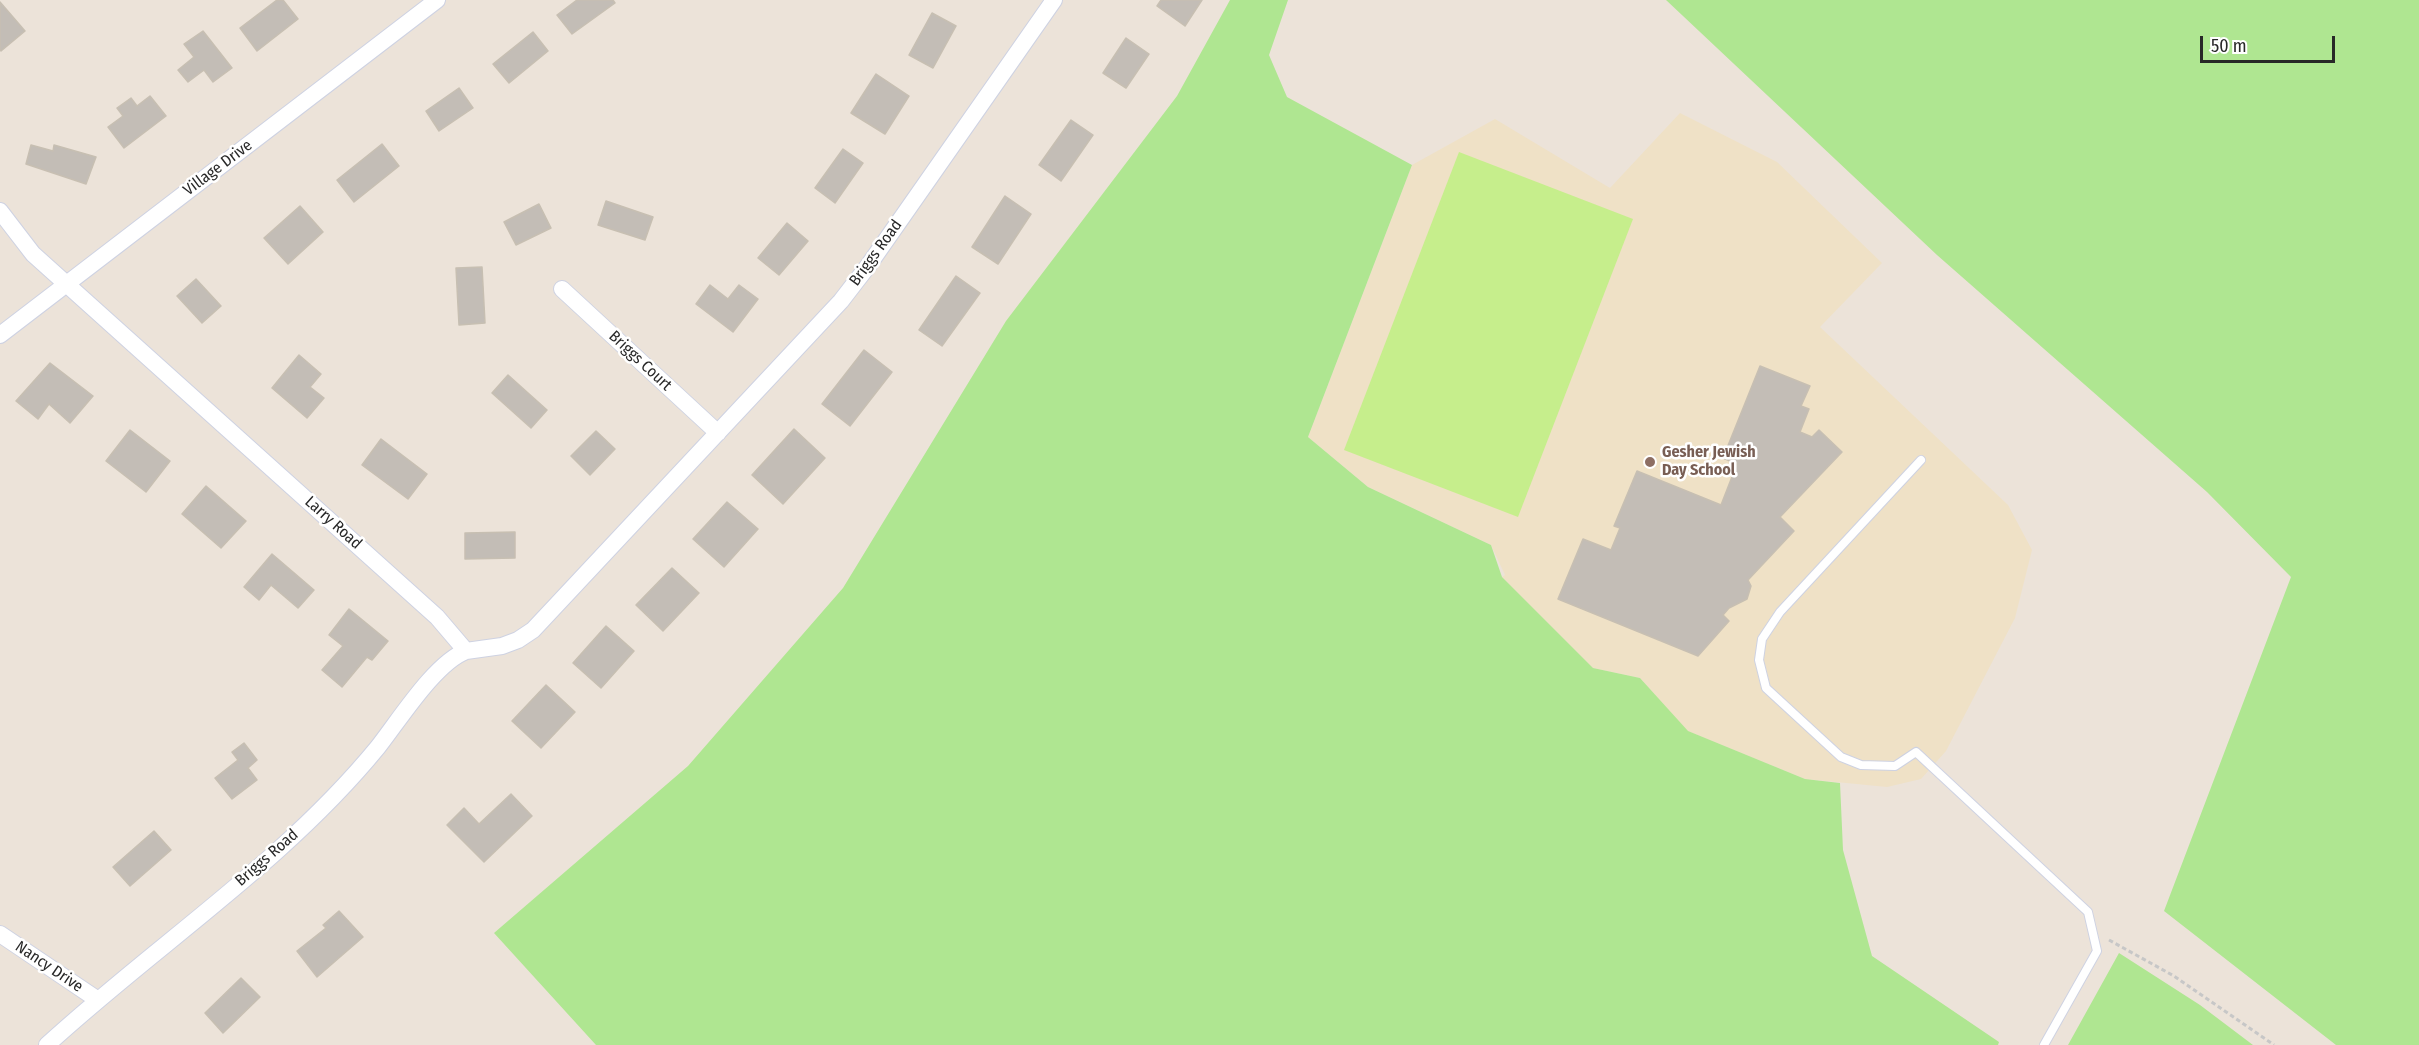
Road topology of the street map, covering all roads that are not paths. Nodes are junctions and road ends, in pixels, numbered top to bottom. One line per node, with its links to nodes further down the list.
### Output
1 (437, 0): 4 (street, Village Drive)
2 (1054, 0): 7 (street, Briggs Road)
3 (0, 211): 4 (street, Larry Road)
4 (67, 286): 6 (street, Village Drive); 9 (street, Larry Road)
5 (562, 289): 7 (street, Briggs Court)
6 (0, 335)
7 (718, 433): 9 (street, Briggs Road)
8 (1921, 460): 13 (lane)
9 (466, 651): 11 (street, Briggs Road)
10 (0, 934): 11 (street, Nancy Drive)
11 (98, 1000): 12 (street, Briggs Road)
12 (47, 1045)
13 (2044, 1045)

